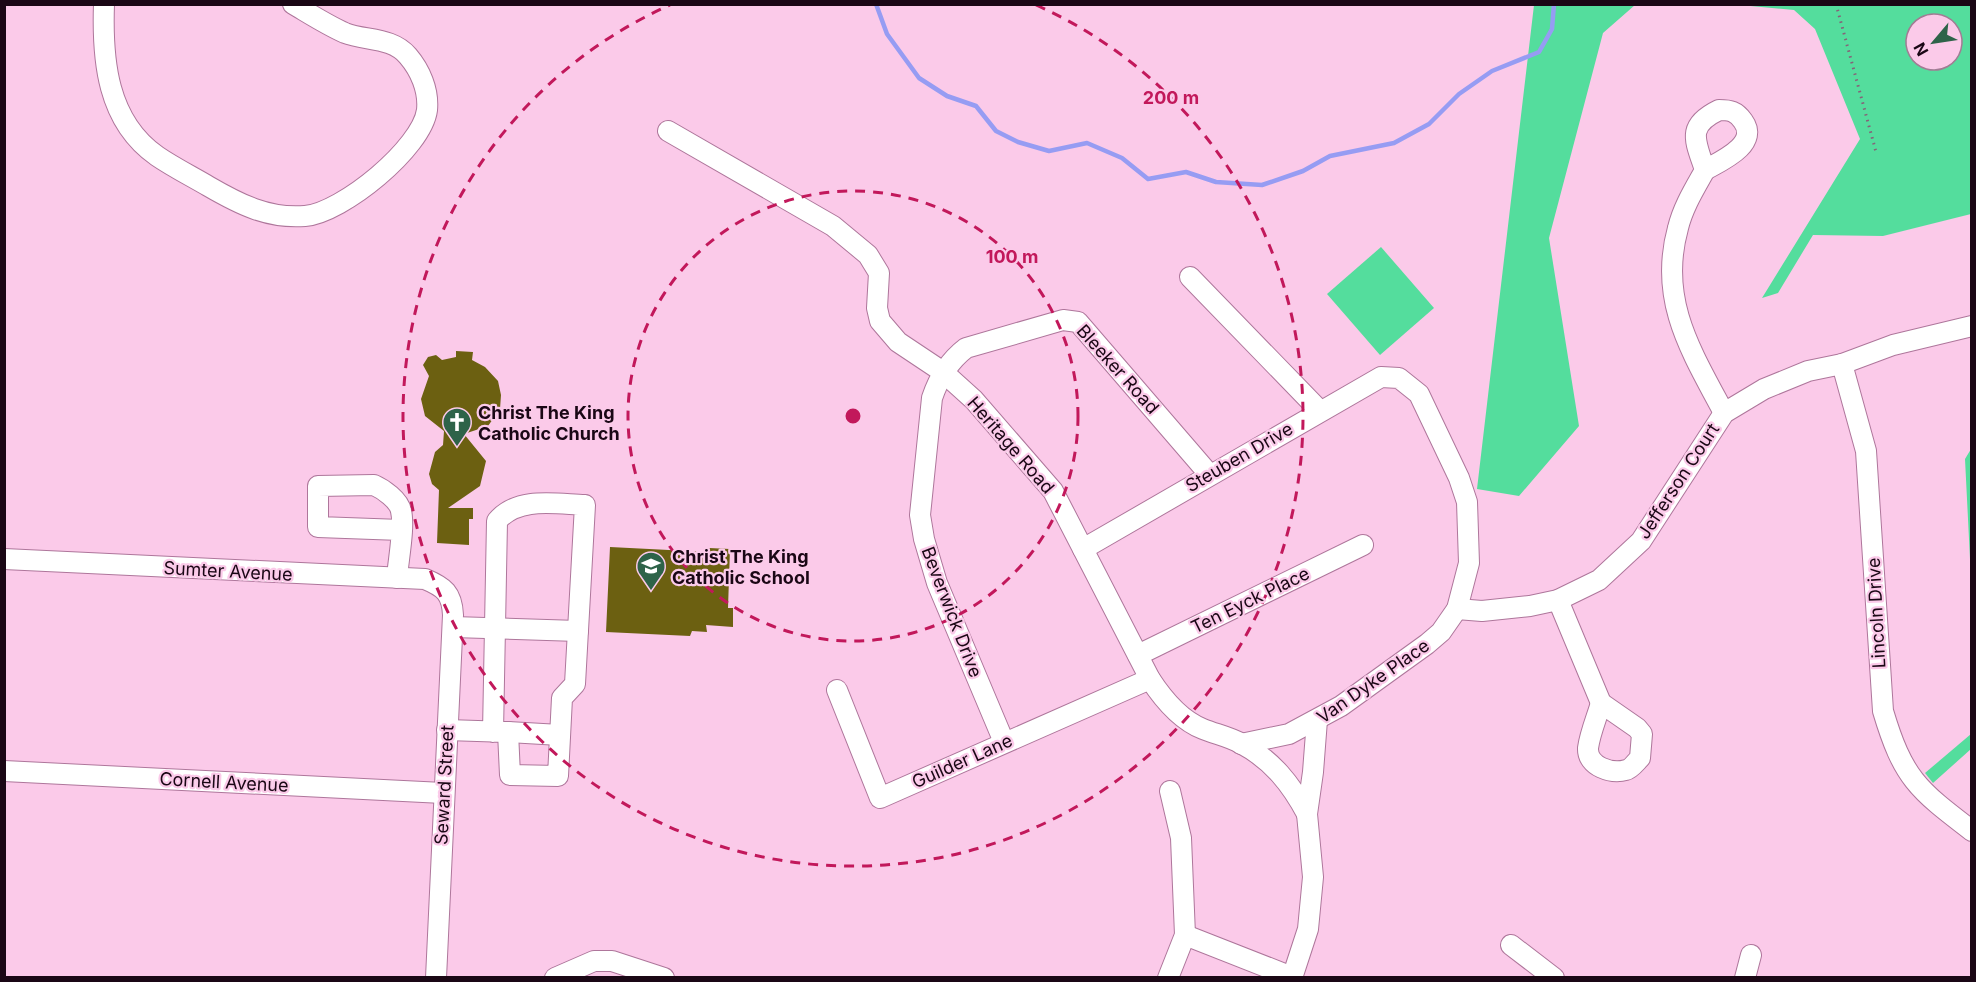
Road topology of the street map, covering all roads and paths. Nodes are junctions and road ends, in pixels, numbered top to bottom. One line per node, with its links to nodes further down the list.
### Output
1 (104, 4): 2 (street)
2 (294, 4)
3 (1836, 4): 5 (path)
4 (668, 131): 10 (street, Heritage Road)
5 (1876, 152)
6 (1705, 170): 13 (street)
7 (1190, 277): 12 (street)
8 (1971, 326): 9 (street, Jefferson Court)
9 (1842, 364): 13 (street, Jefferson Court); 40 (street, Lincoln Drive)
10 (944, 372): 14 (street, Bleeker Road); 17 (street, Heritage Road); 34 (street, Beverwick Drive)
11 (1400, 378): 12 (street, Steuben Drive); 22 (street, Van Dyke Place)
12 (1320, 411): 14 (street, Steuben Drive)
13 (1724, 413): 21 (street, Jefferson Court)
14 (1209, 474): 17 (street, Steuben Drive)
15 (401, 530): 19 (street)
16 (1363, 545): 26 (street, Ten Eyck Place)
17 (1083, 549): 26 (street, Heritage Road)
18 (4, 559): 19 (street, Sumter Avenue)
19 (397, 578): 20 (street, Sumter Avenue)
20 (449, 592): 23 (street, Seward Street)
21 (1558, 600): 22 (street, Jefferson Court); 29 (street)
22 (1457, 609): 30 (street, Van Dyke Place)
23 (453, 627): 24 (street); 31 (street, Seward Street)
24 (495, 628): 25 (street); 25 (street); 32 (street)
25 (578, 631): 33 (street)
26 (1138, 655): 27 (street, Heritage Road)
27 (1150, 679): 34 (street, Guilder Lane); 35 (street, Heritage Road)
28 (837, 690): 34 (street, Guilder Lane)
29 (1601, 703)
30 (1317, 720): 35 (street, Van Dyke Place); 39 (street, Heritage Road)
31 (447, 729): 32 (street); 38 (street, Seward Street)
32 (500, 732): 33 (street); 33 (street)
33 (560, 735)
34 (1004, 742)
35 (1241, 744): 39 (street, Heritage Road)
36 (4, 771): 38 (street, Cornell Avenue)
37 (1170, 791): 41 (street)
38 (443, 793): 45 (street, Seward Street)
39 (1306, 814): 44 (street, Heritage Road)
40 (1971, 831)
41 (1185, 935): 44 (street); 48 (street)
42 (1510, 945): 49 (street)
43 (1751, 955): 50 (street)
44 (1292, 977)
45 (436, 978)
46 (555, 978): 47 (street)
47 (664, 978)
48 (1167, 978)
49 (1554, 978)
50 (1746, 978)

